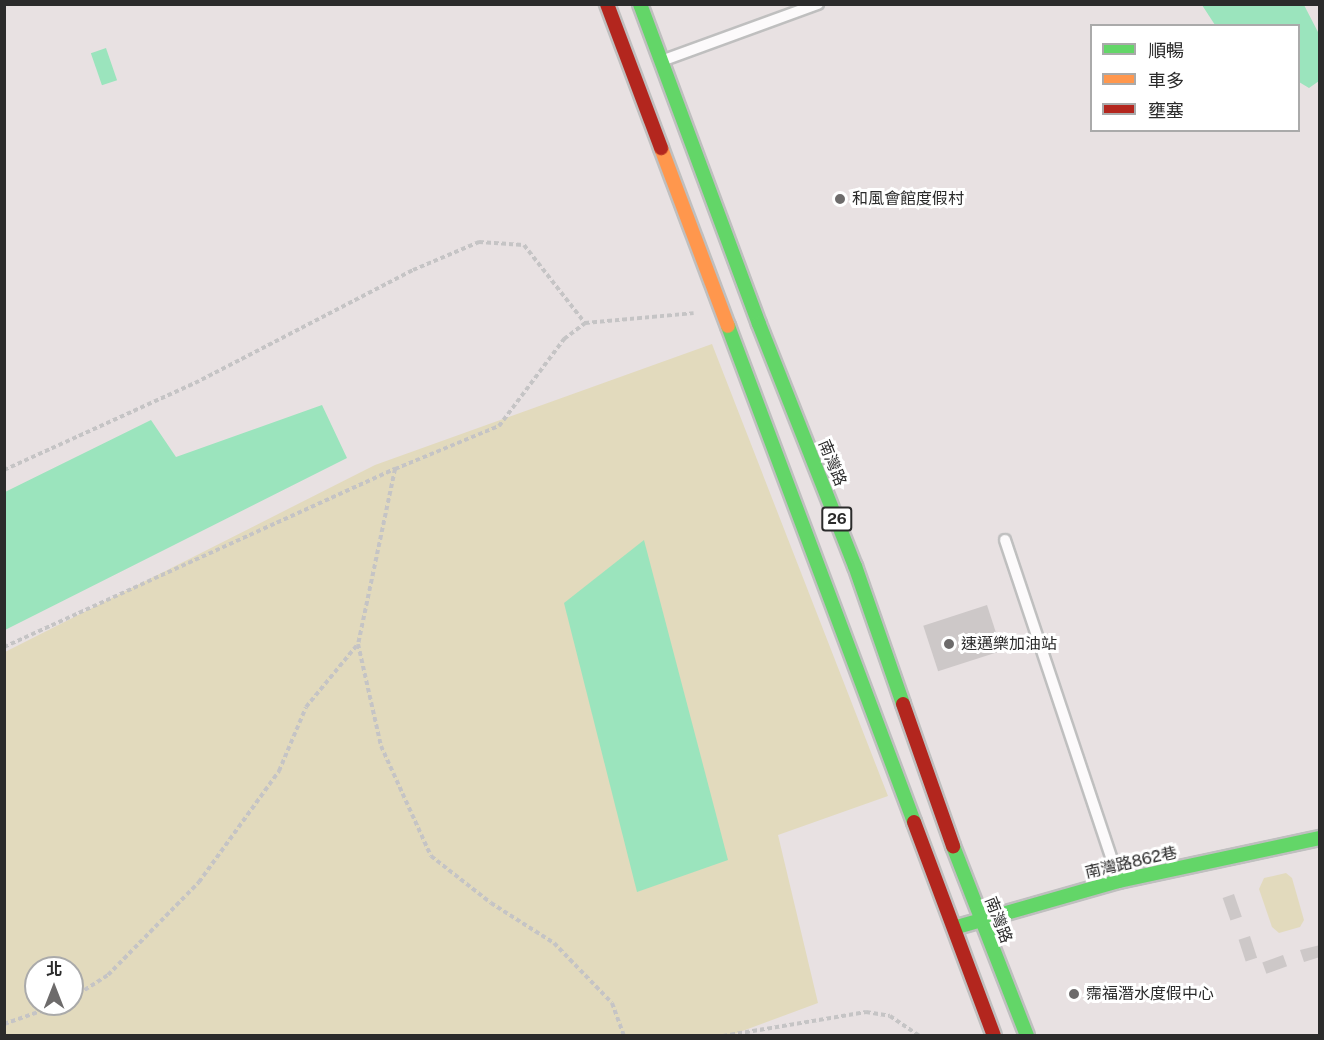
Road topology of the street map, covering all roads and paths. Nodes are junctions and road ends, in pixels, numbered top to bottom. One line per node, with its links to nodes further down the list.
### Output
1 (607, 4): 5 (main road, 26)
2 (640, 4): 4 (main road, 南灣路 / 26)
3 (818, 4): 4 (lane)
4 (664, 60): 14 (main road, 南灣路 / 26)
5 (724, 314): 6 (path); 15 (main road, 26)
6 (585, 323): 7 (path); 8 (path)
7 (395, 469): 10 (path); 11 (path)
8 (4, 471)
9 (1005, 540): 13 (lane)
10 (358, 644): 16 (path); 19 (path)
11 (4, 647)
12 (1320, 838): 13 (main road, 南灣路862巷)
13 (1119, 881): 14 (main road, 南灣路862巷)
14 (979, 920): 15 (main road, 南灣路862巷); 23 (main road, 南灣路 / 26)
15 (952, 929): 22 (main road, 26)
16 (84, 990)
17 (27, 1016): 18 (path)
18 (4, 1024)
19 (624, 1035)
20 (723, 1035): 21 (path)
21 (920, 1035)
22 (994, 1035)
23 (1027, 1035)

